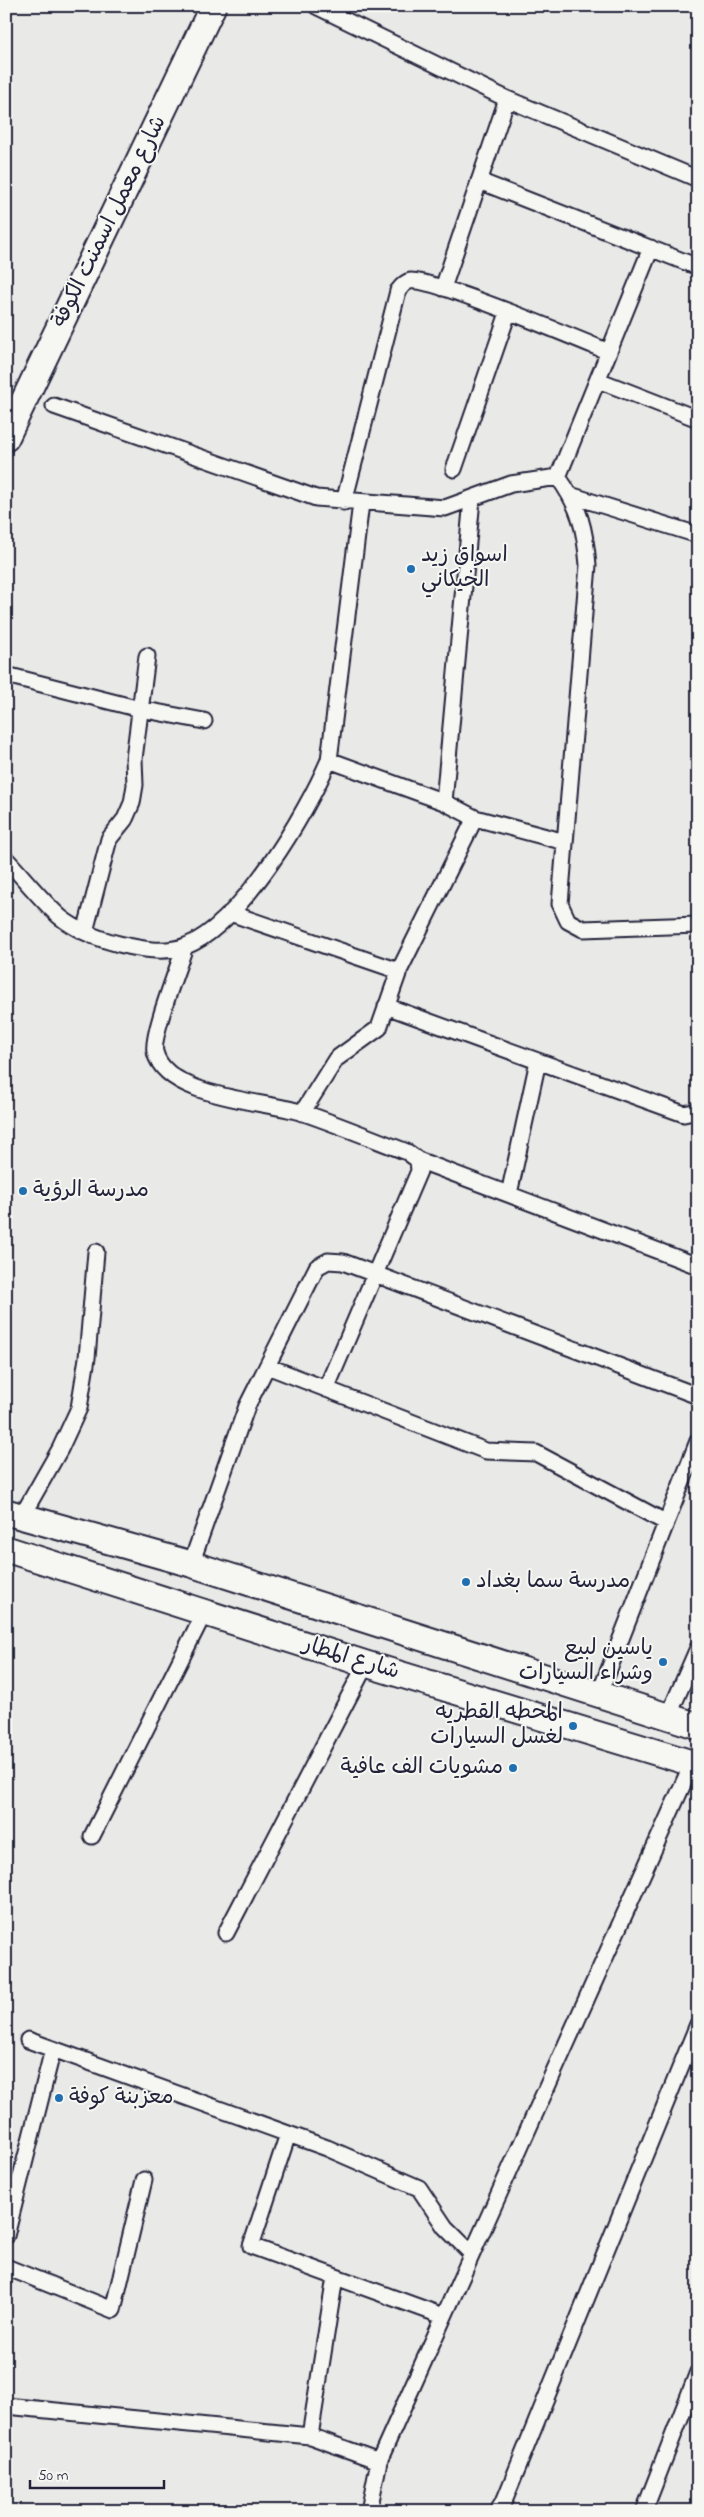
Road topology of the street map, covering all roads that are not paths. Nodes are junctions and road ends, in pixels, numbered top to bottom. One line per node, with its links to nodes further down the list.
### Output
1 (213, 6): 14 (main road, شارع معمل اسمنت الكوفة)
2 (316, 6): 3 (street)
3 (507, 99): 4 (street); 5 (street)
4 (698, 179)
5 (479, 181): 6 (street); 8 (street)
6 (651, 248): 7 (street); 10 (street)
7 (698, 267)
8 (443, 288): 9 (street); 19 (street)
9 (508, 313): 10 (street); 15 (street)
10 (610, 352): 11 (street)
11 (598, 380): 13 (street); 16 (street)
12 (54, 406): 19 (street)
13 (698, 419)
14 (6, 438)
15 (454, 469)
16 (558, 477): 17 (street); 18 (street)
17 (570, 495): 21 (street); 29 (street)
18 (472, 499): 20 (street); 27 (street)
19 (344, 502): 20 (street)
20 (361, 503): 26 (street)
21 (698, 535)
22 (147, 656): 24 (street)
23 (6, 675): 24 (street)
24 (140, 709): 25 (street); 34 (street)
25 (204, 721)
26 (329, 760): 27 (street); 31 (street)
27 (444, 802): 28 (street)
28 (475, 818): 29 (street); 36 (street)
29 (566, 842): 33 (street)
30 (6, 859): 34 (street)
31 (230, 914): 35 (street); 36 (street)
32 (698, 921): 33 (street)
33 (698, 925)
34 (85, 932): 35 (street)
35 (185, 946): 39 (street)
36 (398, 971): 37 (street)
37 (386, 1006): 38 (street); 39 (street)
38 (538, 1061): 40 (street); 42 (street)
39 (302, 1112): 41 (street)
40 (698, 1112)
41 (418, 1160): 42 (street); 45 (street)
42 (509, 1194): 44 (street)
43 (96, 1252): 50 (street)
44 (698, 1266)
45 (375, 1274): 46 (street); 47 (street); 48 (street)
46 (267, 1366): 47 (street); 53 (street)
47 (326, 1389): 51 (street)
48 (698, 1396)
49 (698, 1441): 51 (street)
50 (14, 1514): 53 (main road, شارع المطار)
51 (665, 1522): 57 (street)
52 (6, 1549): 54 (main road, شارع المطار)
53 (191, 1564): 57 (main road, شارع المطار)
54 (204, 1612): 56 (main road, شارع المطار); 61 (street)
55 (698, 1648): 58 (street)
56 (366, 1664): 60 (main road, شارع المطار); 62 (street)
57 (599, 1695): 58 (main road, شارع المطار)
58 (668, 1717): 59 (main road, شارع المطار)
59 (698, 1726)
60 (695, 1764): 69 (street)
61 (92, 1836)
62 (226, 1933)
63 (698, 2024): 79 (street)
64 (28, 2040): 65 (street)
65 (53, 2049): 66 (street); 68 (street)
66 (288, 2134): 69 (street); 71 (street)
67 (144, 2180): 70 (street)
68 (6, 2236)
69 (472, 2254): 72 (street)
70 (6, 2267)
71 (336, 2277): 72 (street); 76 (street)
72 (443, 2316): 77 (street)
73 (698, 2372): 74 (street)
74 (691, 2405): 80 (street)
75 (6, 2406): 76 (street)
76 (310, 2436): 77 (street)
77 (379, 2461): 78 (street)
78 (369, 2511)
79 (497, 2511)
80 (644, 2511)

